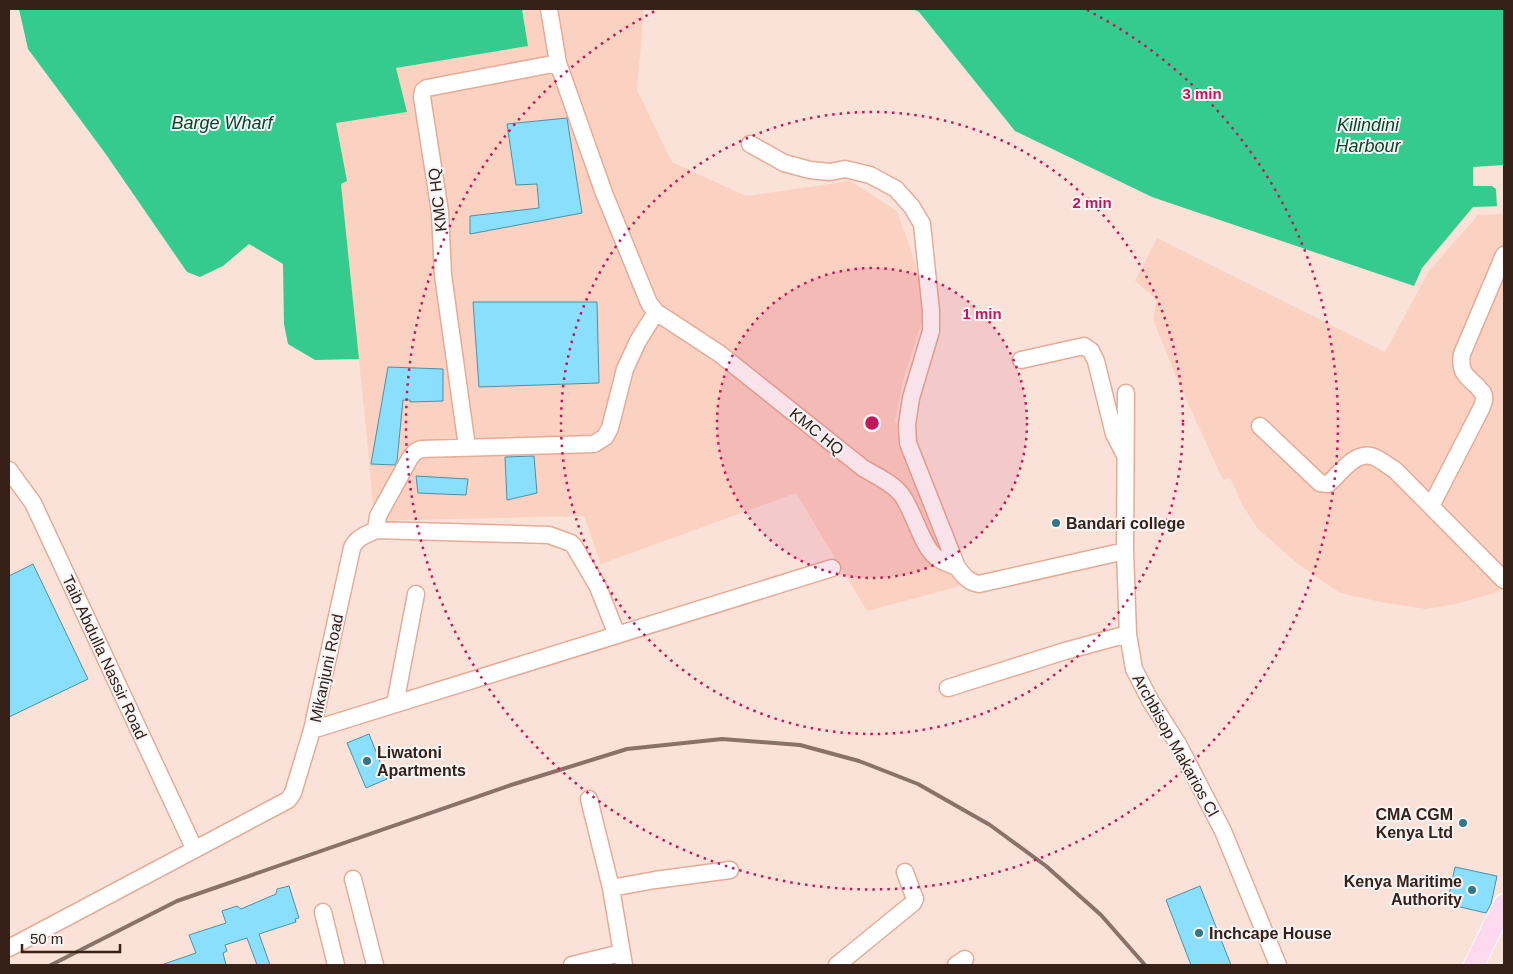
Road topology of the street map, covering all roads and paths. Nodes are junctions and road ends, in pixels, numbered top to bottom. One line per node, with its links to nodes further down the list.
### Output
1 (549, 9): 2 (street, KMC HQ)
2 (558, 63): 5 (street, KMC HQ); 9 (street, KMC HQ)
3 (750, 144): 15 (street)
4 (1504, 255): 12 (street)
5 (656, 312): 9 (street); 15 (street, KMC HQ)
6 (1021, 360): 10 (street)
7 (1126, 392): 10 (street, Archbisop Makarios Cl)
8 (1260, 426): 12 (street)
9 (467, 447): 13 (street)
10 (1126, 458): 14 (street, Archbisop Makarios Cl)
11 (9, 470): 25 (street, Taib Abdulla Nassir Road)
12 (1431, 506): 17 (street)
13 (376, 530): 20 (street); 23 (street, Mikanjuni Road)
14 (1125, 551): 15 (street); 19 (street, Archbisop Makarios Cl)
15 (957, 567)
16 (832, 568): 20 (street)
17 (1504, 580)
18 (416, 594): 22 (street)
19 (1128, 634): 21 (street); 39 (street, Archbisop Makarios Cl)
20 (617, 635): 22 (street)
21 (948, 688)
22 (395, 704): 23 (street)
23 (312, 730): 25 (street, Mikanjuni Road)
24 (588, 799): 29 (street)
25 (194, 848): 33 (street, Mikanjuni Road)
26 (730, 870): 29 (street)
27 (905, 872): 38 (street)
28 (353, 879): 36 (street)
29 (611, 888): 34 (street)
30 (1504, 904): 40 (main road)
31 (323, 912): 35 (street)
32 (1504, 936): 41 (main road)
33 (9, 948)
34 (622, 959): 37 (street)
35 (336, 965)
36 (375, 965)
37 (572, 965)
38 (837, 965)
39 (1278, 965)
40 (1474, 965)
41 (1489, 965)

